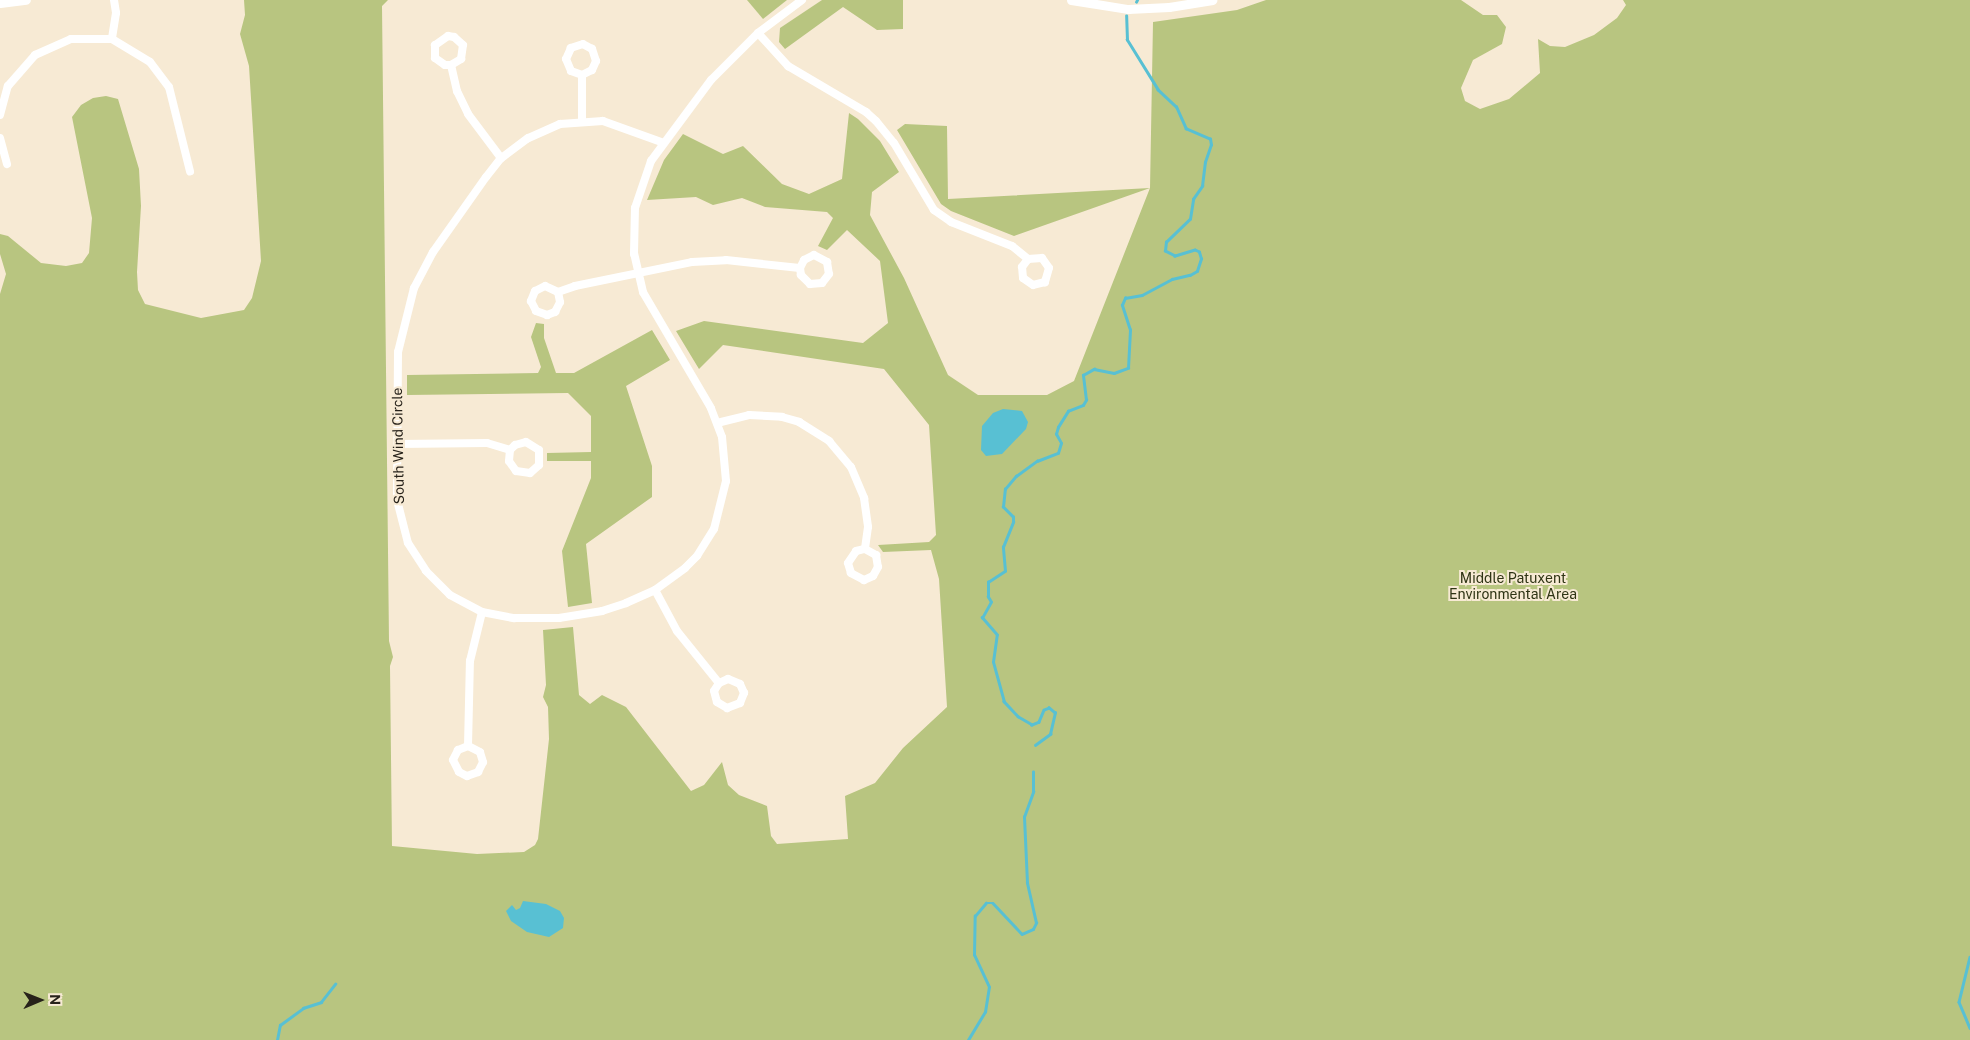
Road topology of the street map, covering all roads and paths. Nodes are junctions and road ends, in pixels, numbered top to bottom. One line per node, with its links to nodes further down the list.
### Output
1 (26, 0): 6 (street)
2 (114, 0): 8 (street)
3 (1071, 0): 4 (street)
4 (1212, 0)
5 (799, 1): 7 (street, South Wind Circle)
6 (0, 3)
7 (758, 33): 14 (street, South Wind Circle); 18 (street)
8 (112, 39): 11 (street); 17 (street)
9 (451, 65): 15 (street)
10 (582, 75): 10 (street); 12 (street)
11 (0, 115)
12 (582, 120): 14 (street, South Wind Circle); 15 (street, South Wind Circle)
13 (0, 138): 16 (street)
14 (664, 143): 20 (street, South Wind Circle)
15 (501, 158): 23 (street, South Wind Circle)
16 (7, 164)
17 (190, 171)
18 (1028, 259)
19 (800, 268): 20 (street)
20 (637, 274): 21 (street); 22 (street, South Wind Circle)
21 (558, 292)
22 (718, 423): 25 (street); 26 (street, South Wind Circle)
23 (398, 444): 24 (street); 27 (street, South Wind Circle)
24 (510, 450): 24 (street)
25 (865, 549): 25 (street)
26 (655, 590): 27 (street, South Wind Circle); 28 (street)
27 (482, 612): 29 (street)
28 (719, 683)
29 (468, 746)

